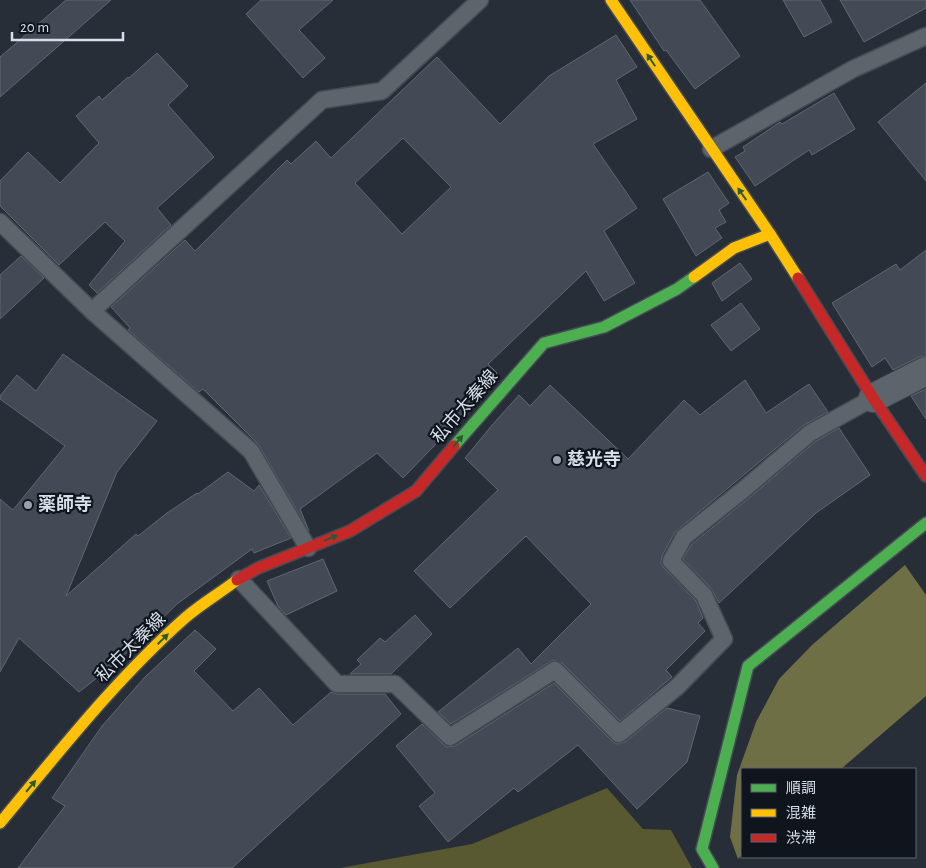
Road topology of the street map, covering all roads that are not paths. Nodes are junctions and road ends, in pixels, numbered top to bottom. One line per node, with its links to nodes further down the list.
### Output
1 (480, 0): 7 (lane)
2 (611, 0): 4 (main road, one-way to 2)
3 (926, 36): 4 (lane)
4 (710, 149): 6 (main road, one-way to 4)
5 (0, 222): 7 (lane)
6 (770, 234): 9 (main road); 12 (main road, 私市太秦線, one-way to 6)
7 (92, 311): 12 (lane)
8 (926, 371): 9 (street)
9 (873, 398): 10 (main road); 13 (lane)
10 (926, 476)
11 (926, 523): 15 (main road)
12 (308, 548): 13 (main road, 私市太秦線)
13 (239, 579): 14 (main road, 私市太秦線, one-way to 13)
14 (0, 823)
15 (713, 868)

